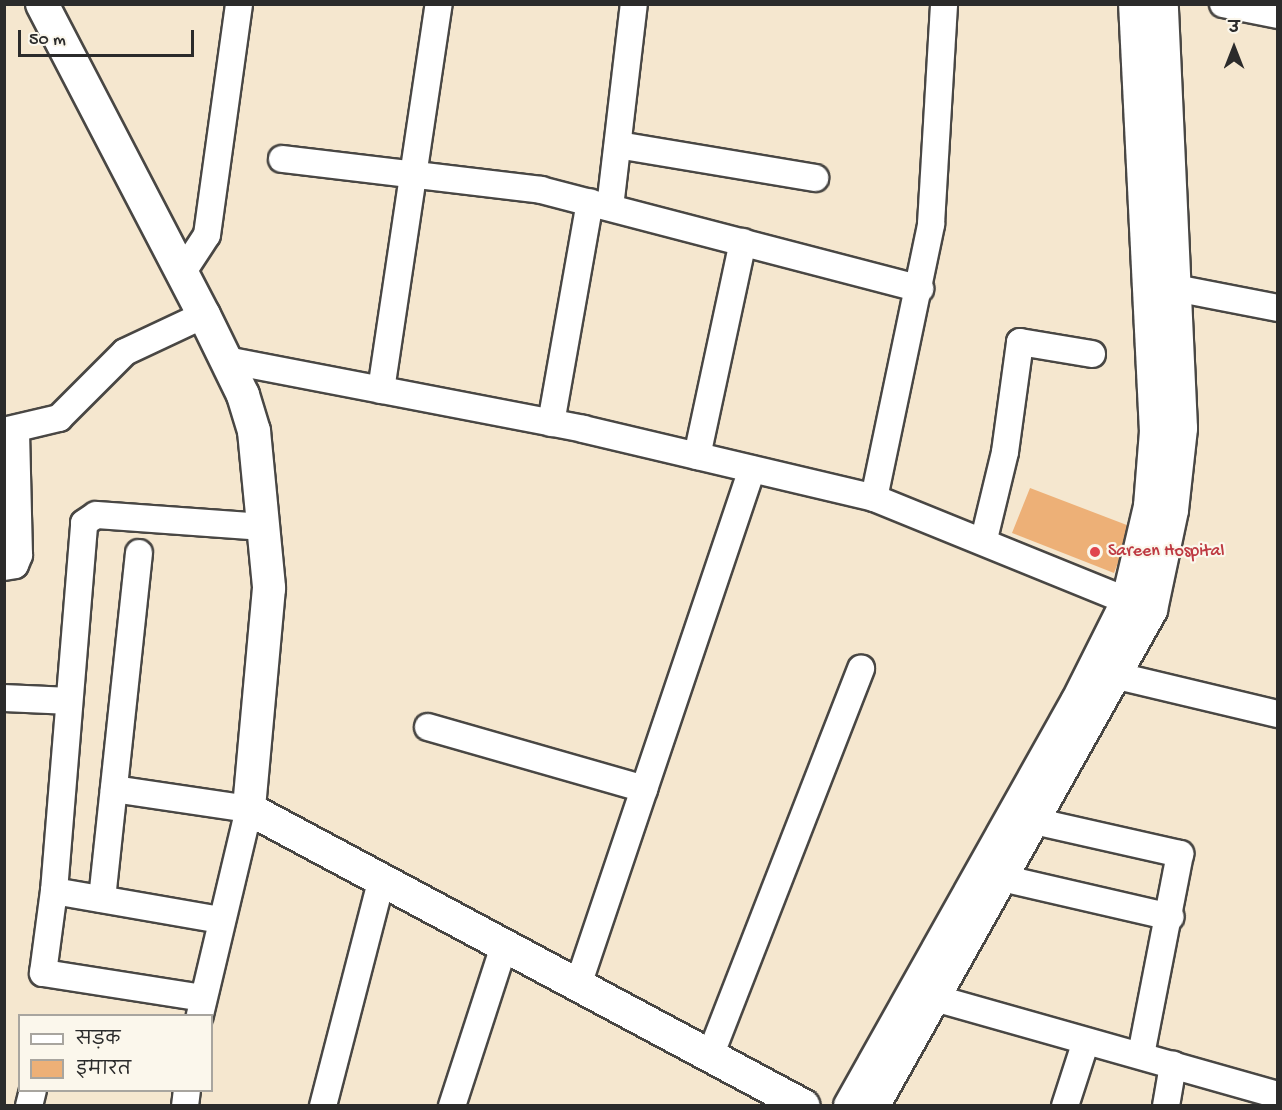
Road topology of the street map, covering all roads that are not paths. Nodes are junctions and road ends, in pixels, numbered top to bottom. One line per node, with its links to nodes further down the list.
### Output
1 (42, 4): 16 (street)
2 (239, 4): 16 (street)
3 (439, 4): 12 (street)
4 (634, 4): 10 (street)
5 (944, 4): 18 (street)
6 (1135, 4): 33 (street)
7 (1162, 4): 17 (street)
8 (1223, 4): 9 (street)
9 (1278, 15)
10 (618, 145): 13 (street); 14 (street)
11 (282, 159): 12 (street)
12 (413, 175): 14 (street); 23 (street)
13 (815, 178)
14 (600, 204): 15 (street); 24 (street)
15 (743, 242): 18 (street); 26 (street)
16 (182, 273): 20 (street)
17 (1175, 288): 19 (street); 33 (street)
18 (920, 289): 28 (street)
19 (1278, 308)
20 (204, 315): 22 (street); 25 (street)
21 (1092, 354): 30 (street)
22 (226, 360): 23 (street); 29 (street)
23 (381, 390): 24 (street)
24 (551, 423): 26 (street)
25 (10, 430): 32 (street)
26 (697, 456): 27 (street)
27 (752, 469): 28 (street); 41 (street)
28 (874, 498): 30 (street)
29 (265, 528): 37 (street); 42 (street)
30 (984, 539): 33 (street)
31 (139, 553): 40 (street)
32 (4, 567)
33 (1139, 605): 35 (street)
34 (861, 668): 56 (street)
35 (1104, 674): 38 (street); 43 (street); 52 (street)
36 (4, 698): 37 (street)
37 (69, 701): 46 (street)
38 (1278, 714)
39 (428, 728): 41 (street)
40 (114, 789): 42 (street); 47 (street)
41 (644, 789): 51 (street)
42 (249, 808): 44 (street); 49 (street)
43 (1035, 821): 45 (street); 48 (street)
44 (382, 878): 50 (street); 60 (street)
45 (1002, 878): 48 (street); 52 (street)
46 (54, 891): 47 (street); 53 (street)
47 (102, 899): 49 (street)
48 (1171, 917): 55 (street)
49 (220, 920): 53 (street)
50 (505, 944): 51 (street); 61 (street)
51 (579, 982): 56 (street)
52 (923, 994): 54 (street); 59 (street)
53 (201, 1007)
54 (1086, 1041): 55 (street); 63 (street)
55 (1141, 1054): 57 (street)
56 (710, 1056): 62 (street)
57 (1173, 1065): 58 (street); 64 (street)
58 (1278, 1095)
59 (856, 1105)
60 (323, 1106)
61 (452, 1106)
62 (804, 1106)
63 (1065, 1106)
64 (1166, 1106)

